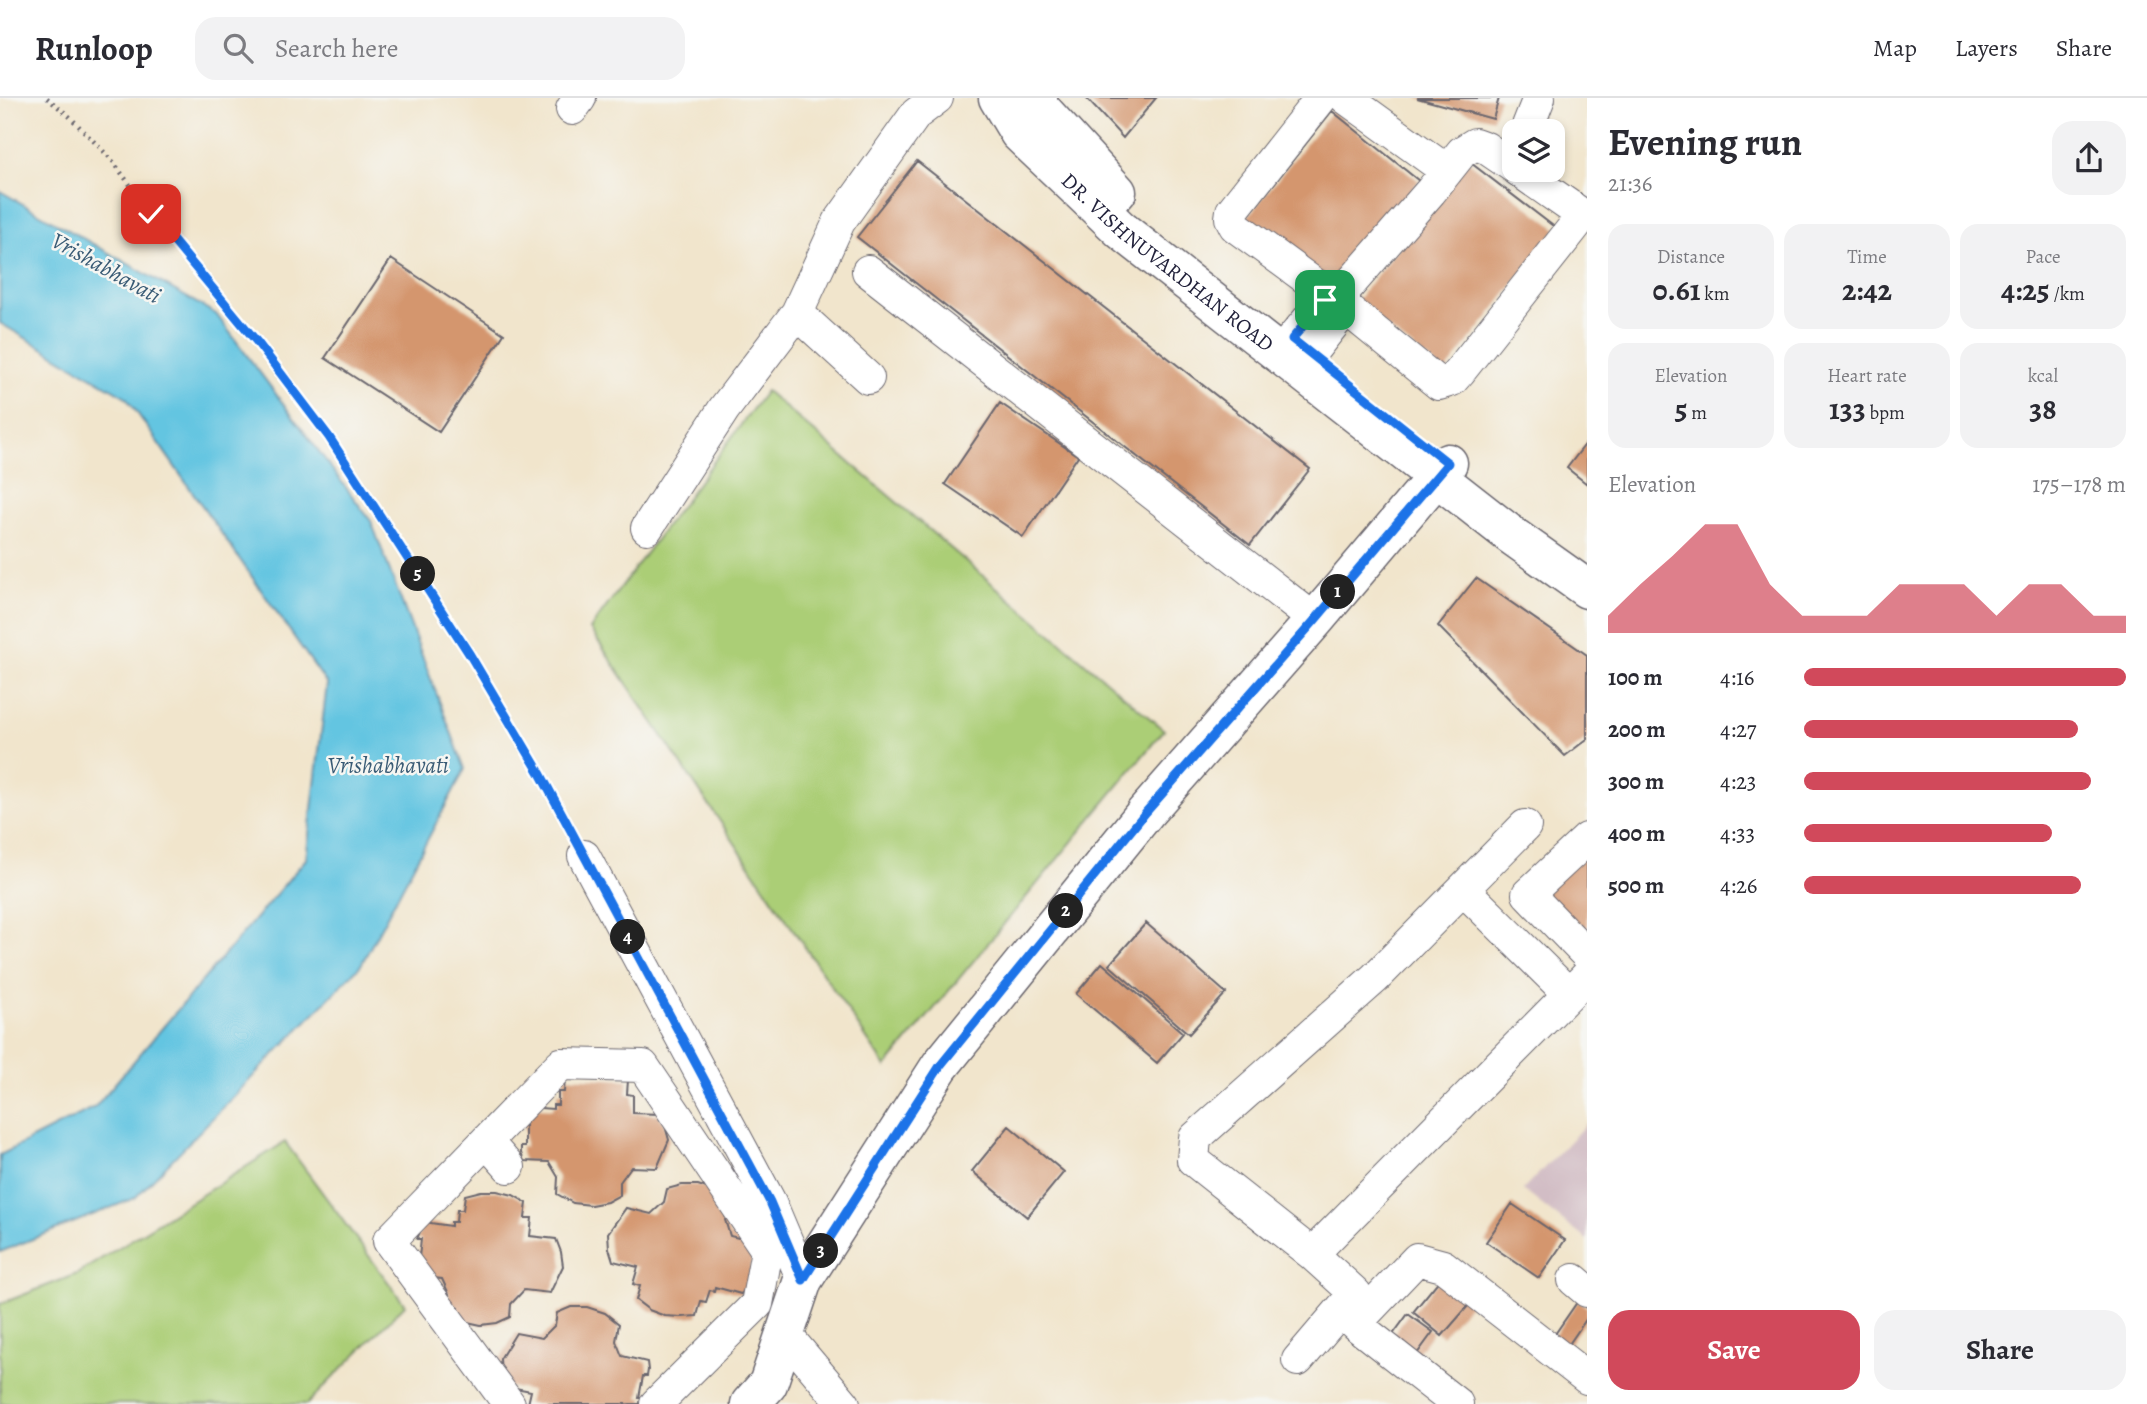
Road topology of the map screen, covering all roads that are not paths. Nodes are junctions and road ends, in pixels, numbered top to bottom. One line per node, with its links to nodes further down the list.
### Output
1 (937, 98): 13 (street)
2 (998, 98): 16 (main road, DR. VISHNUVARDHAN ROAD)
3 (1031, 98): 14 (main road, DR. VISHNUVARDHAN ROAD)
4 (1321, 98): 12 (street)
5 (1346, 98): 9 (street)
6 (1539, 98): 7 (street)
7 (1531, 119)
8 (1502, 159): 9 (street)
9 (1447, 171): 12 (street)
10 (1536, 182): 12 (street)
11 (868, 271): 20 (street)
12 (1337, 301): 14 (street)
13 (797, 313): 15 (street); 17 (street)
14 (1301, 347): 16 (main road, DR. VISHNUVARDHAN ROAD)
15 (868, 378)
16 (1442, 470): 18 (main road, DR. VISHNUVARDHAN ROAD); 19 (main road, DR. VISHNUVARDHAN ROAD); 20 (main road)
17 (647, 528)
18 (1587, 568)
19 (1587, 589)
20 (1315, 620): 32 (main road)
21 (1525, 826): 24 (street)
22 (1587, 839): 25 (street)
23 (584, 856): 27 (street)
24 (1463, 889): 26 (street); 31 (street)
25 (1587, 955)
26 (1578, 985): 31 (street)
27 (685, 1044): 28 (street); 32 (street)
28 (643, 1066): 29 (street); 38 (street)
29 (486, 1141): 30 (street); 37 (street)
30 (509, 1167)
31 (1312, 1254): 34 (street)
32 (803, 1280): 33 (main road)
33 (785, 1334): 39 (main road); 40 (street)
34 (1298, 1360)
35 (1587, 1378): 36 (street)
36 (1444, 1400)
37 (509, 1404)
38 (656, 1404)
39 (750, 1404)
40 (845, 1404)

